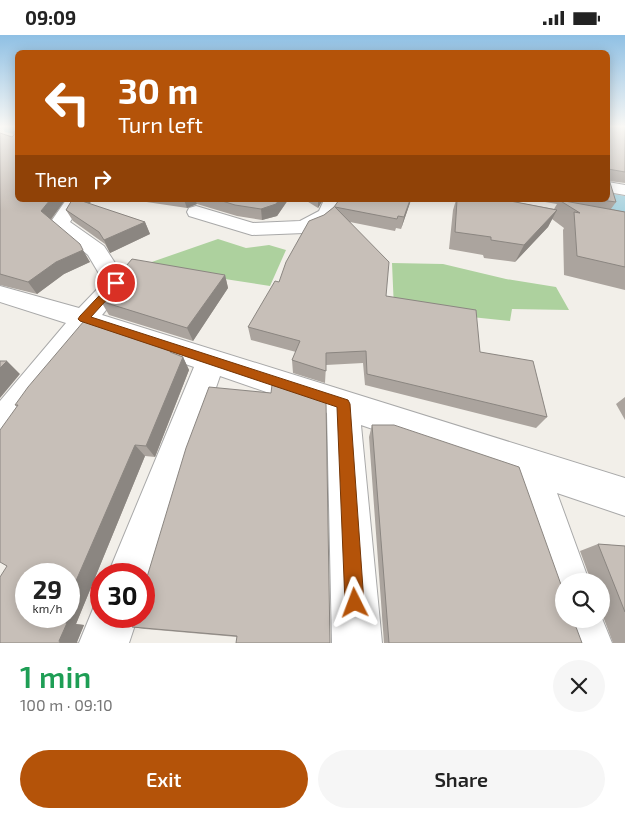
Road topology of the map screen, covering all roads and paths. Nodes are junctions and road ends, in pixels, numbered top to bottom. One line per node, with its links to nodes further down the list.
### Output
1 (610, 187): 2 (street)
2 (625, 190)
3 (74, 202): 7 (street)
4 (332, 202): 5 (street)
5 (196, 212)
6 (0, 294): 7 (street)
7 (84, 319): 8 (street); 10 (street)
8 (210, 360): 9 (street); 13 (street)
9 (343, 404): 11 (street); 18 (street)
10 (0, 427)
11 (529, 465): 12 (street); 14 (street)
12 (625, 497)
13 (134, 563)
14 (564, 573)
15 (110, 628): 17 (street)
16 (582, 628): 19 (street)
17 (104, 643)
18 (357, 643)
19 (587, 643)

